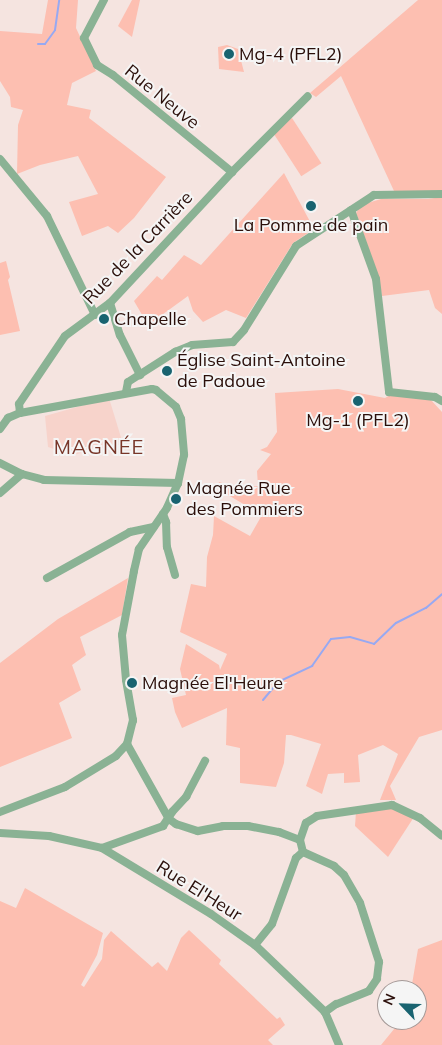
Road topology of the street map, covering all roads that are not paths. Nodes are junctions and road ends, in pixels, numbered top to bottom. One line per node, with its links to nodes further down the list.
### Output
1 (104, 0): 4 (street, Rue Neuve)
2 (308, 96): 4 (street, Rue de la Carrière)
3 (0, 159): 8 (street)
4 (232, 172): 7 (street, Rue de la Carrière)
5 (442, 194): 6 (street)
6 (351, 210): 9 (street); 11 (street)
7 (110, 304): 8 (street, Rue de la Carrière); 9 (street)
8 (95, 315): 12 (street, Rue de la Carrière)
9 (140, 375): 10 (street)
10 (126, 392): 12 (street); 16 (street)
11 (442, 401)
12 (20, 413): 13 (street)
13 (1, 426)
14 (0, 463): 15 (street)
15 (22, 474): 16 (street); 17 (street)
16 (178, 482): 18 (street)
17 (0, 493)
18 (163, 514): 19 (street); 20 (street)
19 (153, 527): 21 (street); 22 (street)
20 (175, 575)
21 (47, 578)
22 (127, 744): 24 (street); 25 (street)
23 (205, 761): 25 (street)
24 (0, 812)
25 (169, 819): 28 (street); 29 (street)
26 (0, 833): 29 (street, Rue El'Heur)
27 (442, 836): 28 (street)
28 (300, 840): 30 (street)
29 (102, 848): 31 (street, Rue El'Heur)
30 (303, 852): 31 (street); 32 (street)
31 (255, 945): 32 (street, Rue El'Heur)
32 (325, 1012): 33 (street, Rue El'Heur)
33 (339, 1045)

